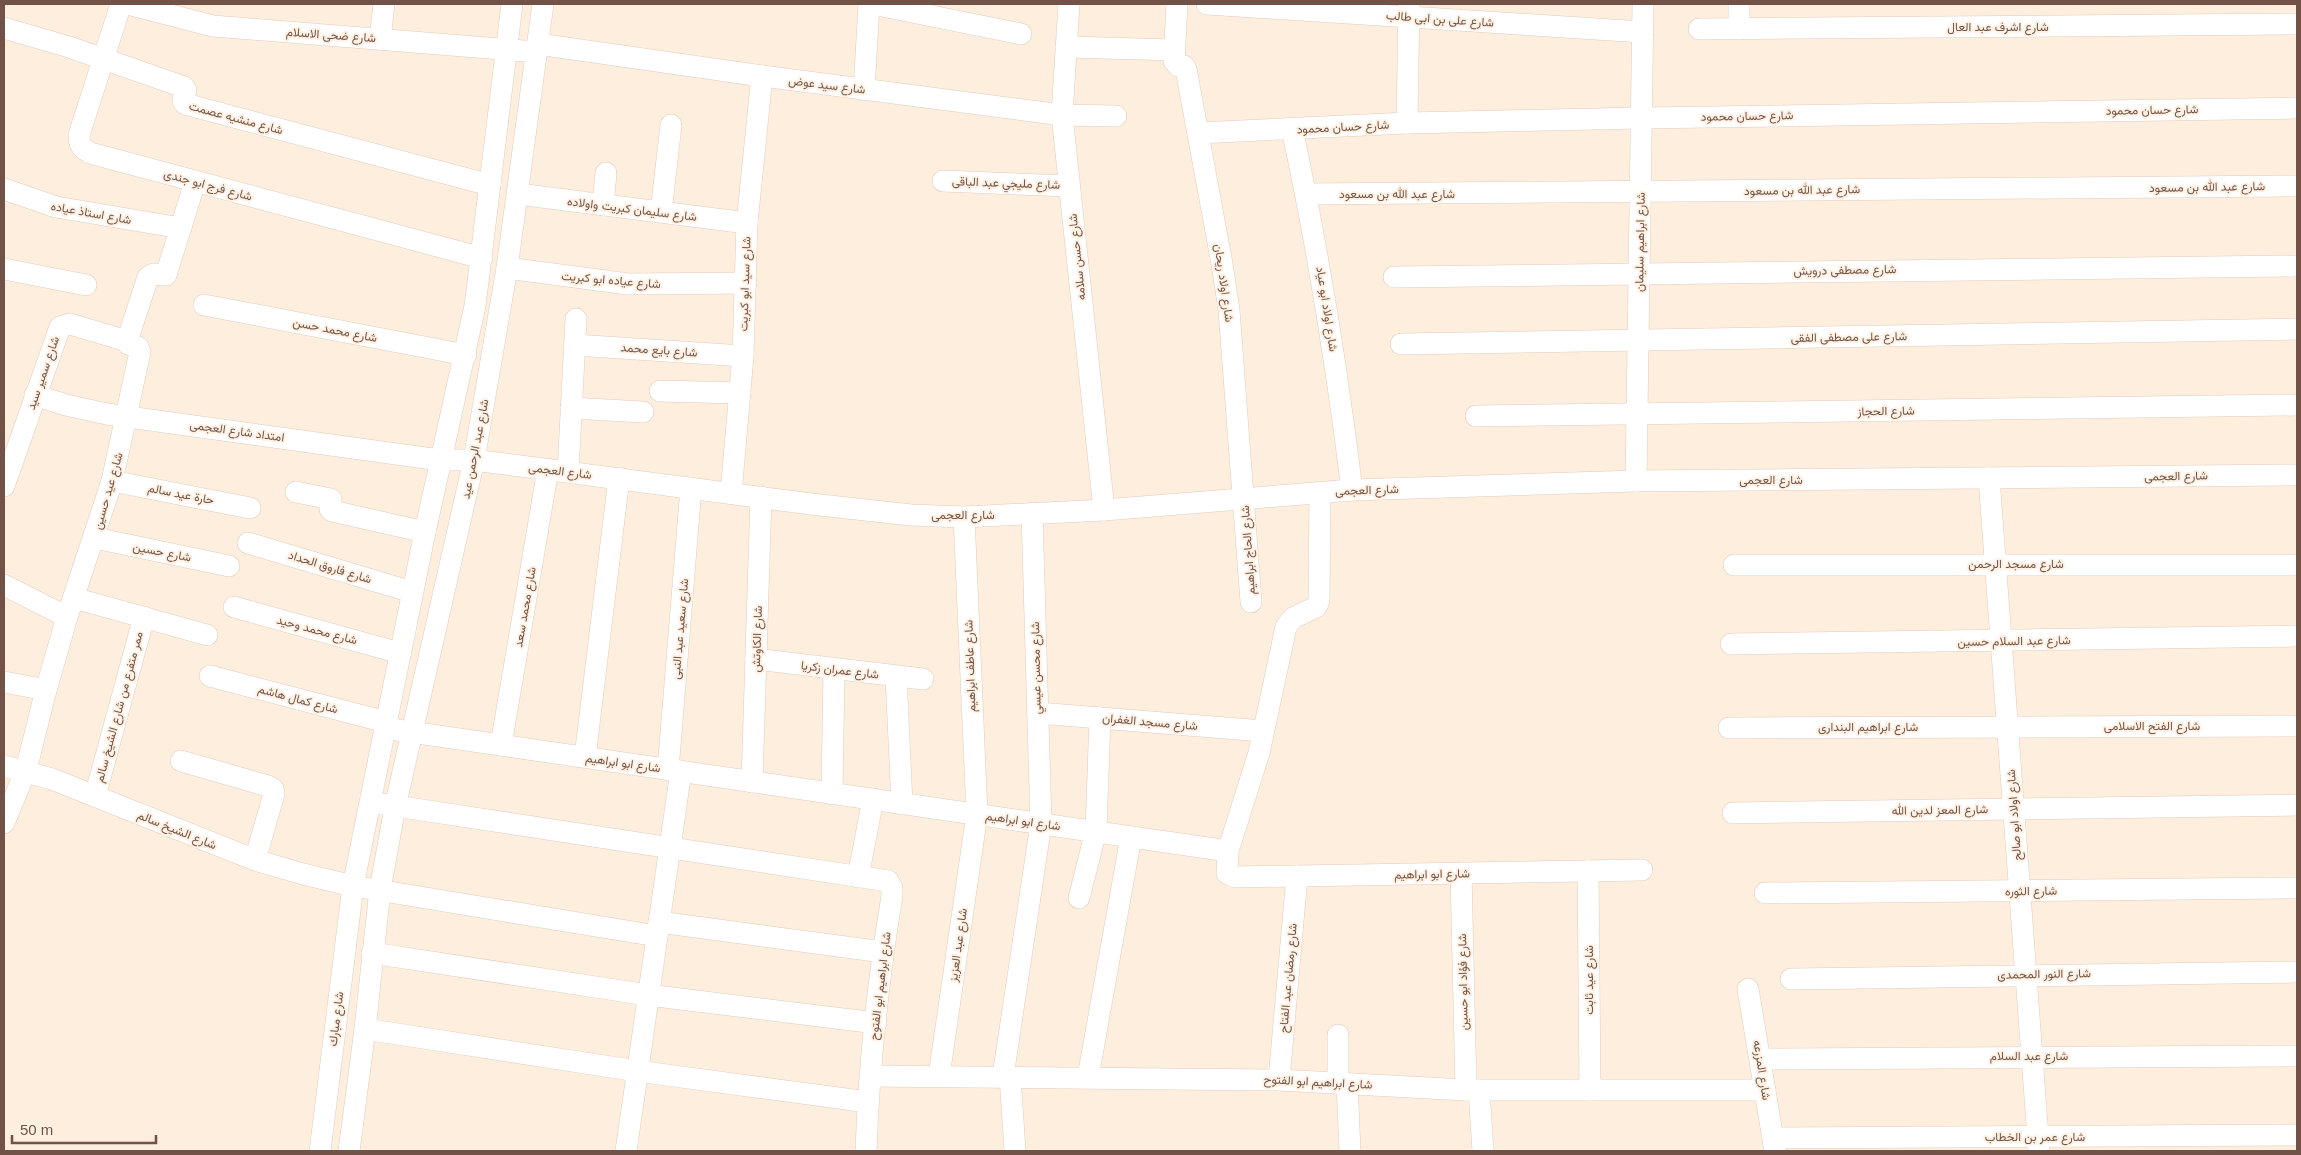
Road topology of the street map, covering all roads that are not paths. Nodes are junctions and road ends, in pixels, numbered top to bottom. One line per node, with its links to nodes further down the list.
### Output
1 (121, 4): 24 (street, شارع فرج ابو جندى)
2 (128, 4): 19 (street, شارع ضحى الاسلام)
3 (384, 4): 19 (street)
4 (512, 4): 22 (street)
5 (543, 4): 21 (street, شارع عبد الرحمن عيد)
6 (870, 4): 18 (street); 26 (street)
7 (1069, 4): 20 (street, شارع حسن سلامه)
8 (1177, 4): 23 (street)
9 (1207, 4): 12 (street, شارع على بن ابى طالب)
10 (1643, 4): 17 (street, شارع ابراهيم سليمان)
11 (1739, 4): 16 (street)
12 (1409, 10): 17 (street, شارع على بن ابى طالب); 31 (street)
13 (2297, 24): 16 (street, شارع اشرف عبد العال)
14 (4, 28): 24 (street, شارع منشيه عصمت)
15 (1699, 29): 16 (street, شارع اشرف عبد العال)
16 (1739, 29)
17 (1643, 32): 30 (street, شارع ابراهيم سليمان)
18 (1021, 34)
19 (380, 39): 22 (street, شارع ضحى الاسلام)
20 (1066, 47): 23 (street); 28 (street, شارع حسن سلامه)
21 (537, 48): 22 (street, شارع ضحى الاسلام); 25 (street, شارع سيد عوض); 43 (street, شارع عبد الرحمن عيد)
22 (507, 49): 38 (street)
23 (1175, 50): 34 (street, شارع اولاد ريحان)
24 (103, 59): 37 (street, شارع فرج ابو جندى); 38 (street, شارع منشيه عصمت)
25 (762, 76): 26 (street, شارع سيد عوض); 47 (street, شارع سيد ابو كبريت)
26 (864, 90): 28 (street, شارع سيد عوض)
27 (2297, 108): 30 (street, شارع حسان محمود)
28 (1062, 115): 29 (street, شارع سيد عوض); 39 (street, شارع حسن سلامه)
29 (1116, 116)
30 (1641, 118): 31 (street, شارع حسان محمود); 42 (street, شارع ابراهيم سليمان)
31 (1407, 123): 33 (street, شارع حسان محمود)
32 (671, 124): 46 (street)
33 (1292, 130): 34 (street, شارع حسان محمود); 44 (street, شارع اولاد ابو عياد)
34 (1198, 133): 90 (street, شارع اولاد ريحان)
35 (606, 173): 45 (street)
36 (943, 181): 39 (street, شارع مليجي عبد الباقى)
37 (195, 182): 48 (street); 49 (street, شارع فرج ابو جندى)
38 (490, 185): 49 (street)
39 (1069, 186): 92 (street, شارع حسن سلامه)
40 (2297, 186): 42 (street, شارع عبد الله بن مسعود)
41 (4, 189): 48 (street, شارع استاذ عياده)
42 (1640, 192): 44 (street, شارع عبد الله بن مسعود); 53 (street, شارع ابراهيم سليمان)
43 (518, 194): 45 (street, شارع سليمان كبريت واولاده); 51 (street, شارع عبد الرحمن عيد)
44 (1306, 194): 85 (street, شارع اولاد ابو عياد)
45 (603, 205): 46 (street, شارع سليمان كبريت واولاده)
46 (661, 212): 47 (street, شارع سليمان كبريت واولاده)
47 (747, 223): 55 (street, شارع سيد ابو كبريت)
48 (181, 228): 60 (street)
49 (482, 258): 64 (street)
50 (2297, 266): 53 (street, شارع مصطفى درويش)
51 (507, 268): 55 (street, شارع عياده ابو كبريت); 76 (street, شارع عبد الرحمن عيد)
52 (4, 269): 56 (street)
53 (1639, 273): 54 (street, شارع مصطفى درويش); 61 (street, شارع ابراهيم سليمان)
54 (1394, 277)
55 (746, 283): 65 (street, شارع سيد ابو كبريت)
56 (86, 285)
57 (204, 305): 64 (street, شارع محمد حسن)
58 (576, 319): 63 (street)
59 (2297, 329): 61 (street, شارع على مصطفى الفقى)
60 (127, 341): 68 (street, شارع سمير سيد); 73 (street, شارع عيد حسين)
61 (1638, 341): 62 (street, شارع على مصطفى الفقى); 72 (street, شارع ابراهيم سليمان)
62 (1401, 344)
63 (574, 345): 65 (street, شارع بايع محمد); 70 (street)
64 (466, 355): 75 (street)
65 (743, 356): 67 (street, شارع سيد ابو كبريت)
66 (660, 391): 67 (street)
67 (740, 393): 88 (street, شارع سيد ابو كبريت)
68 (34, 395): 73 (street, امتداد شارع العجمى); 83 (street, شارع سمير سيد)
69 (2297, 405): 72 (street, شارع الحجاز)
70 (571, 408): 71 (street); 77 (street)
71 (643, 412)
72 (1637, 414): 74 (street, شارع الحجاز); 82 (street, شارع ابراهيم سليمان)
73 (128, 416): 75 (street, امتداد شارع العجمى); 81 (street, شارع عيد حسين)
74 (1476, 416)
75 (440, 460): 76 (street, شارع العجمى); 95 (street)
76 (474, 460): 77 (street, شارع العجمى); 127 (street, شارع عبد الرحمن عيد)
77 (558, 470): 79 (street, شارع العجمى); 128 (street, شارع محمد سعد)
78 (2297, 474): 80 (street, شارع العجمى)
79 (619, 478): 84 (street, شارع العجمى); 129 (street)
80 (1989, 478): 82 (street, شارع العجمى); 98 (street, شارع اولاد ابو صالح)
81 (112, 481): 91 (street, حارة عيد سالم); 96 (street, شارع عيد حسين)
82 (1636, 481): 85 (street, شارع العجمى)
83 (4, 486)
84 (691, 488): 88 (street, شارع العجمى); 133 (street, شارع سعيد عبد النبى)
85 (1352, 490): 87 (street, شارع العجمى)
86 (296, 492): 95 (street)
87 (1320, 492): 90 (street, شارع العجمى); 126 (street)
88 (731, 493): 89 (street, شارع العجمى)
89 (761, 497): 94 (street, شارع العجمى); 113 (street, شارع الكاوتش)
90 (1244, 498): 92 (street, شارع العجمى); 104 (street, شارع الحاج ابراهيم)
91 (250, 508)
92 (1104, 510): 93 (street, شارع العجمى)
93 (1032, 513): 94 (street, شارع العجمى); 120 (street, شارع محسن عيسي)
94 (964, 517): 144 (street, شارع عاطف ابراهيم)
95 (425, 532): 103 (street)
96 (95, 538): 101 (street, شارع حسين); 106 (street, شارع عيد حسين)
97 (248, 543): 103 (street, شارع فاروق الحداد)
98 (1995, 564): 99 (street, شارع مسجد الرحمن); 100 (street, شارع مسجد الرحمن); 110 (street, شارع اولاد ابو صالح)
99 (1734, 565)
100 (2297, 565)
101 (229, 566)
102 (4, 585): 106 (street)
103 (412, 592): 112 (street)
104 (1252, 602)
105 (234, 607): 112 (street, شارع محمد وحيد)
106 (70, 608): 107 (street); 119 (street, شارع عيد حسين)
107 (144, 617): 108 (street); 136 (street, ممر متفرع من شارع الشيخ سالم)
108 (207, 635)
109 (2297, 636): 110 (street, شارع عبد السلام حسين)
110 (2001, 641): 111 (street, شارع عبد السلام حسين); 123 (street, شارع اولاد ابو صالح)
111 (1731, 644)
112 (400, 652): 122 (street)
113 (756, 660): 114 (street, شارع عمران زكريا); 134 (street, شارع الكاوتش)
114 (834, 669): 116 (street, شارع عمران زكريا); 135 (street)
115 (210, 676): 122 (street, شارع كمال هاشم)
116 (896, 676): 117 (street, شارع عمران زكريا); 139 (street)
117 (923, 679)
118 (4, 682): 119 (street)
119 (46, 690): 132 (street, شارع عيد حسين)
120 (1038, 713): 121 (street, شارع مسجد الغفران); 146 (street, شارع محسن عيسي)
121 (1100, 718): 126 (street, شارع مسجد الغفران); 147 (street)
122 (386, 725): 127 (street, شارع ابو ابراهيم); 138 (street)
123 (2007, 726): 124 (street, شارع الفتح الاسلامى); 125 (street, شارع ابراهيم البندارى); 142 (street, شارع اولاد ابو صالح)
124 (2297, 726)
125 (1729, 728)
126 (1263, 731): 150 (street)
127 (412, 732): 128 (street, شارع ابو ابراهيم); 141 (street, شارع عبد الرحمن عيد)
128 (501, 745): 129 (street, شارع ابو ابراهيم)
129 (585, 757): 133 (street, شارع ابو ابراهيم)
130 (181, 761): 151 (street)
131 (4, 766): 132 (street, شارع الشيخ سالم)
132 (26, 770): 136 (street, شارع الشيخ سالم); 145 (street, شارع عيد حسين)
133 (674, 770): 134 (street, شارع ابو ابراهيم); 149 (street, شارع سعيد عبد النبى)
134 (752, 782): 135 (street, شارع ابو ابراهيم)
135 (832, 794): 137 (street, شارع ابو ابراهيم)
136 (95, 796): 151 (street, شارع الشيخ سالم)
137 (873, 799): 139 (street, شارع ابو ابراهيم); 156 (street)
138 (369, 802): 141 (street); 157 (street)
139 (902, 804): 144 (street, شارع ابو ابراهيم)
140 (2297, 805): 142 (street, شارع المعز لدين الله)
141 (395, 807): 149 (street); 159 (street, شارع عبد الرحمن عيد)
142 (2013, 809): 143 (street, شارع المعز لدين الله); 160 (street, شارع اولاد ابو صالح)
143 (1733, 813)
144 (976, 814): 146 (street, شارع ابو ابراهيم); 179 (street, شارع عبد العزيز)
145 (4, 823)
146 (1040, 824): 147 (street, شارع ابو ابراهيم); 180 (street, شارع محسن عيسي)
147 (1096, 831): 148 (street, شارع ابو ابراهيم); 162 (street)
148 (1131, 837): 150 (street, شارع ابو ابراهيم); 181 (street)
149 (670, 847): 156 (street); 163 (street, شارع سعيد عبد النبى)
150 (1228, 851): 155 (street, شارع ابو ابراهيم)
151 (255, 860): 157 (street, شارع الشيخ سالم)
152 (1642, 870): 153 (street, شارع ابو ابراهيم)
153 (1588, 871): 154 (street, شارع ابو ابراهيم); 185 (street, شارع عيد ثابت)
154 (1461, 873): 155 (street, شارع ابو ابراهيم); 184 (street, شارع فؤاد ابو حسين)
155 (1297, 876): 182 (street, شارع رمضان عبد الفتاح)
156 (858, 877): 164 (street, شارع ابراهيم ابو الفتوح)
157 (353, 886): 159 (street, شارع الشيخ سالم); 191 (street, شارع مبارك)
158 (2297, 888): 160 (street, شارع الثوره)
159 (380, 890): 163 (street, شارع الشيخ سالم); 165 (street)
160 (2020, 892): 161 (street, شارع الثوره); 167 (street, شارع اولاد ابو صالح)
161 (1765, 893)
162 (1079, 898)
163 (658, 929): 164 (street, شارع الشيخ سالم); 170 (street, شارع سعيد عبد النبى)
164 (883, 952): 171 (street, شارع ابراهيم ابو الفتوح)
165 (372, 953): 170 (street); 172 (street)
166 (2297, 972): 167 (street, شارع النور المحمدى)
167 (2026, 974): 168 (street, شارع النور المحمدى); 174 (street, شارع اولاد ابو صالح)
168 (1791, 979)
169 (1748, 989): 176 (street, شارع المزرعه)
170 (648, 995): 171 (street); 177 (street, شارع سعيد عبد النبى)
171 (876, 1024): 178 (street, شارع ابراهيم ابو الفتوح)
172 (366, 1029): 177 (street); 192 (street)
173 (1338, 1035): 183 (street)
174 (2032, 1056): 175 (street, شارع عبد السلام); 176 (street, شارع عبد السلام); 189 (street, شارع اولاد ابو صالح)
175 (2297, 1056)
176 (1760, 1059): 186 (street, شارع المزرعه)
177 (637, 1071): 187 (street); 193 (street, شارع سعيد عبد النبى)
178 (871, 1076): 179 (street, شارع ابراهيم ابو الفتوح); 187 (street, شارع ابراهيم ابو الفتوح)
179 (939, 1076): 180 (street, شارع ابراهيم ابو الفتوح)
180 (1007, 1076): 181 (street, شارع ابراهيم ابو الفتوح); 195 (street, شارع محسن عيسي)
181 (1088, 1077): 182 (street, شارع ابراهيم ابو الفتوح)
182 (1279, 1080): 183 (street, شارع ابراهيم ابو الفتوح)
183 (1343, 1083): 184 (street, شارع ابراهيم ابو الفتوح); 196 (street)
184 (1472, 1090): 185 (street, شارع ابراهيم ابو الفتوح); 197 (street, شارع فؤاد ابو حسين)
185 (1590, 1090): 186 (street, شارع ابراهيم ابو الفتوح)
186 (1765, 1090): 190 (street, شارع المزرعه)
187 (868, 1102): 194 (street, شارع ابراهيم ابو الفتوح)
188 (2297, 1135): 189 (street, شارع عمر بن الخطاب)
189 (2039, 1144): 190 (street, شارع عمر بن الخطاب)
190 (1774, 1145)
191 (320, 1151)
192 (349, 1151)
193 (626, 1151)
194 (866, 1151)
195 (1015, 1151)
196 (1350, 1151)
197 (1483, 1151)

